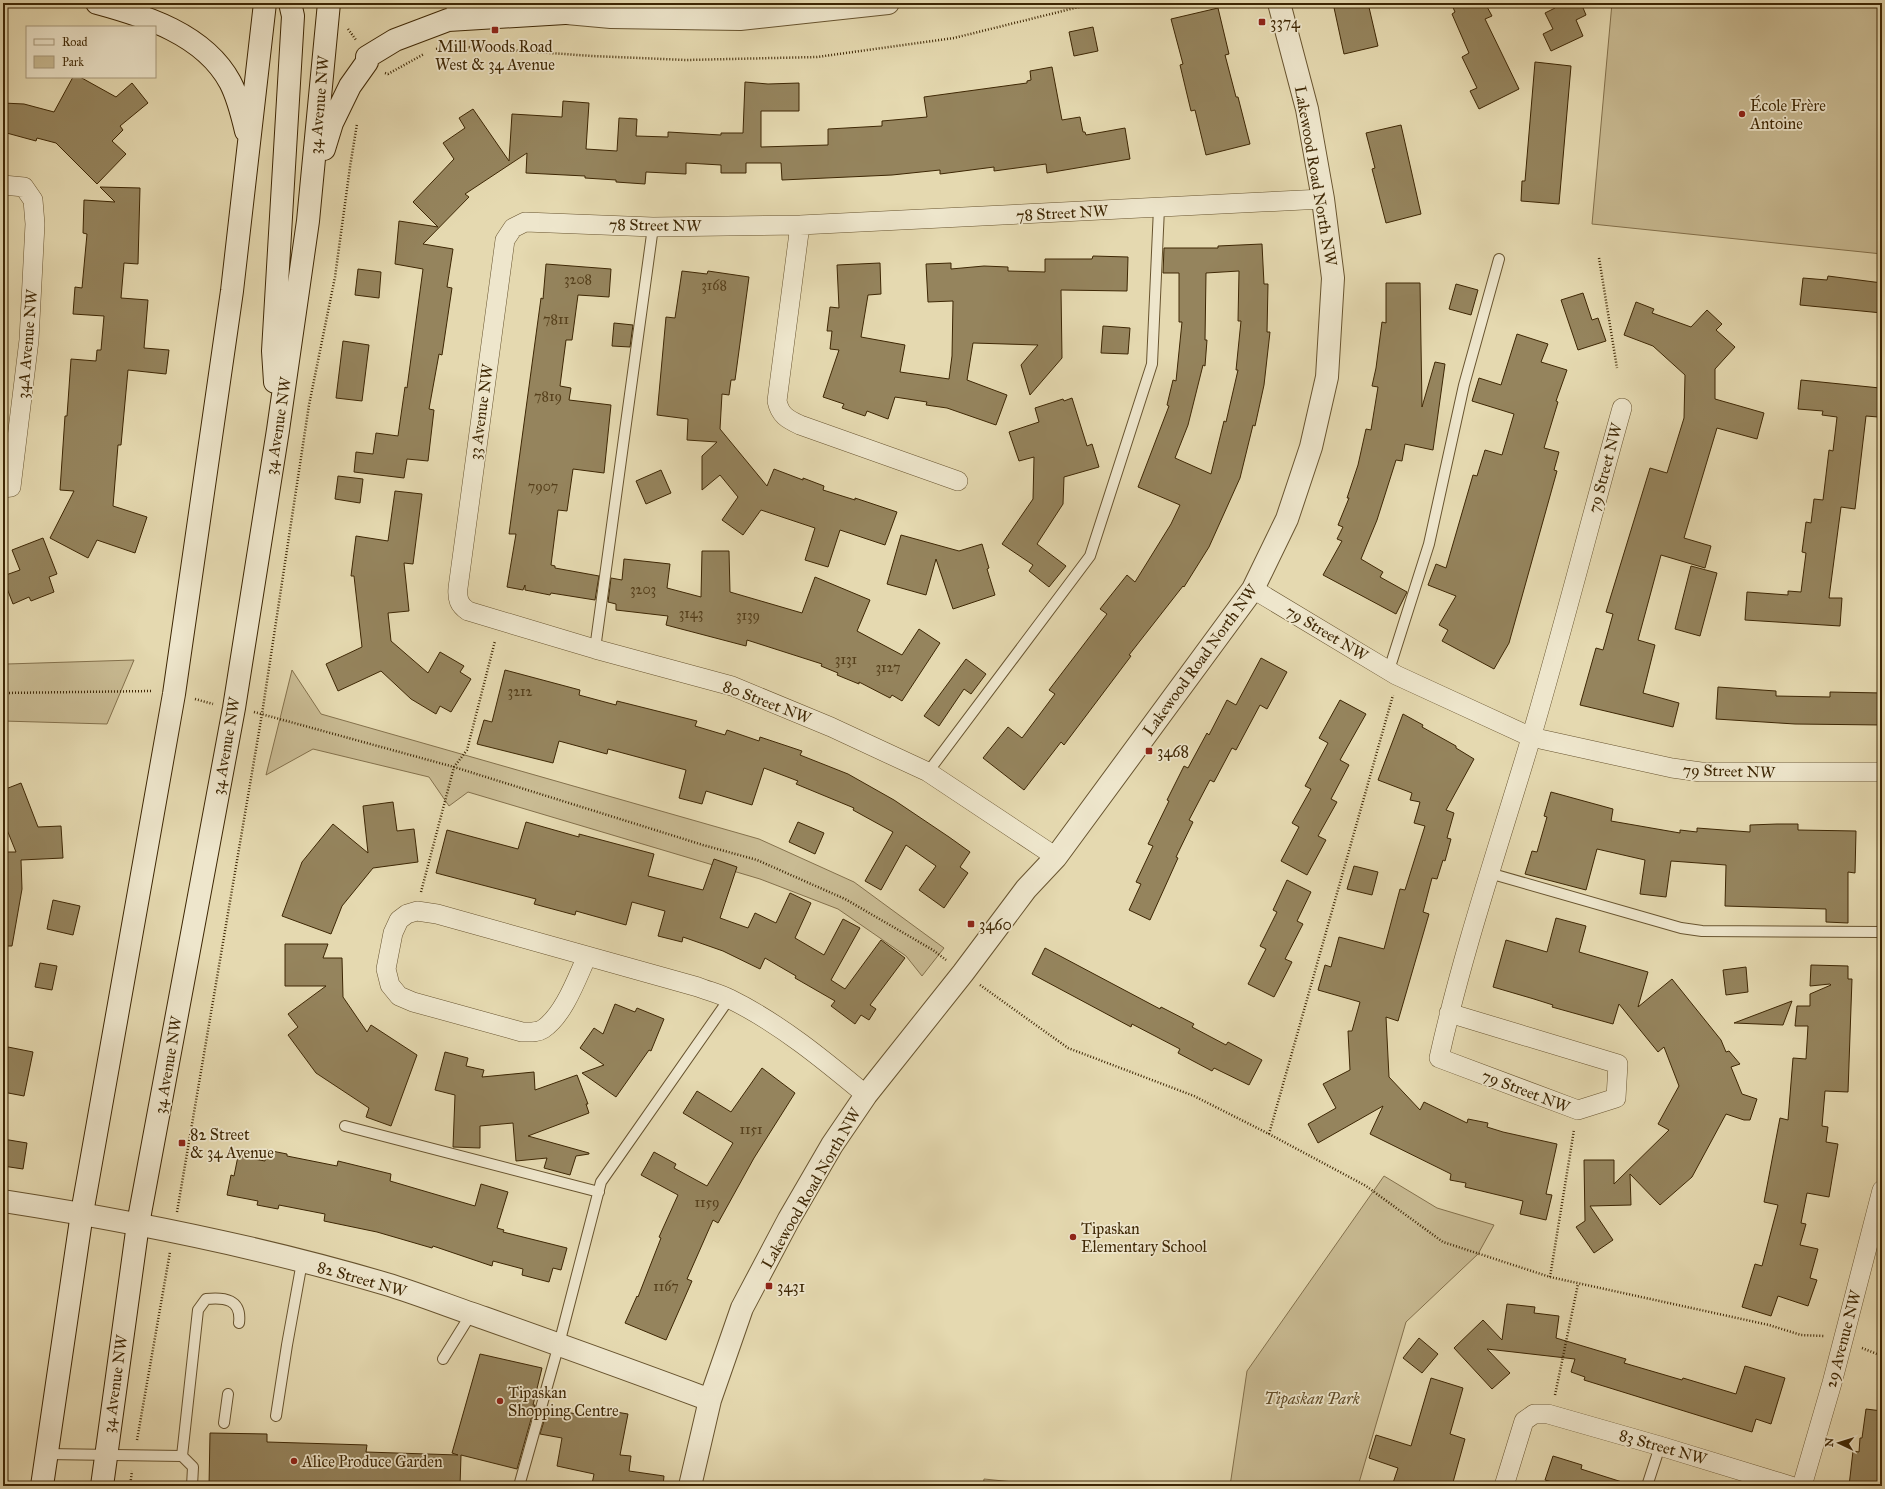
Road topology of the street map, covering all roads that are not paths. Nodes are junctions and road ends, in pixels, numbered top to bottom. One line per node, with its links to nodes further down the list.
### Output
1 (97, 3): 10 (main road)
2 (265, 3): 10 (main road)
3 (290, 3): 20 (main road)
4 (329, 3): 12 (main road, 34 Avenue NW)
5 (456, 3): 9 (main road)
6 (539, 3): 9 (main road)
7 (888, 3): 9 (main road)
8 (1279, 3): 13 (main road, Lakewood Road North NW)
9 (565, 13): 12 (main road)
10 (250, 142): 41 (main road)
11 (3, 185): 22 (street, 34A Avenue NW)
12 (311, 190): 20 (main road, 34 Avenue NW)
13 (1323, 199): 14 (street, 78 Street NW); 23 (main road, Lakewood Road North NW)
14 (1159, 208): 15 (street, 78 Street NW); 28 (lane)
15 (800, 225): 16 (street, 78 Street NW); 21 (street)
16 (652, 227): 17 (street, 78 Street NW); 25 (lane)
17 (512, 228): 24 (street, 33 Avenue NW)
18 (1499, 259): 26 (lane)
19 (1622, 408): 27 (street, 79 Street NW)
20 (278, 430): 42 (main road, 34 Avenue NW)
21 (958, 481)
22 (7, 488)
23 (1253, 589): 26 (street, 79 Street NW); 30 (main road, Lakewood Road North NW)
24 (457, 599): 25 (street, 80 Street NW)
25 (595, 649): 28 (street, 80 Street NW)
26 (1392, 679): 27 (street, 79 Street NW)
27 (1531, 737): 29 (street, 79 Street NW); 31 (street, 79 Street NW)
28 (928, 772): 30 (street, 80 Street NW)
29 (1882, 772)
30 (1056, 857): 36 (main road, Lakewood Road North NW)
31 (1489, 873): 32 (lane); 35 (street, 79 Street NW)
32 (1882, 932)
33 (587, 956): 33 (street, Lakewood Road North NW); 34 (street, Lakewood Road North NW)
34 (729, 999): 36 (street, Lakewood Road North NW); 39 (lane)
35 (1449, 1013): 35 (street, 79 Street NW)
36 (866, 1095): 49 (main road, Lakewood Road North NW)
37 (345, 1126): 39 (lane)
38 (1882, 1190): 64 (street, 29 Avenue NW)
39 (598, 1192): 46 (lane)
40 (3, 1201): 41 (main road, 82 Street NW)
41 (82, 1213): 42 (main road, 82 Street NW); 53 (main road)
42 (138, 1224): 43 (main road, 82 Street NW); 54 (main road, 34 Avenue NW)
43 (302, 1262): 44 (main road, 82 Street NW); 50 (lane)
44 (471, 1314): 46 (main road, 82 Street NW); 47 (lane)
45 (239, 1323): 55 (lane)
46 (559, 1344): 49 (main road, 82 Street NW); 59 (lane)
47 (443, 1359)
48 (228, 1394): 51 (lane)
49 (710, 1400): 60 (main road, Lakewood Road North NW)
50 (276, 1416)
51 (224, 1423)
52 (1660, 1446): 61 (street, 83 Street NW); 62 (lane); 63 (street, 83 Street NW)
53 (46, 1454): 54 (lane); 56 (main road)
54 (106, 1454): 55 (lane); 57 (main road, 34 Avenue NW)
55 (182, 1456): 58 (lane)
56 (42, 1486)
57 (102, 1486)
58 (192, 1486)
59 (519, 1486)
60 (690, 1486)
61 (1504, 1486)
62 (1647, 1486)
63 (1791, 1486)
64 (1802, 1486)

